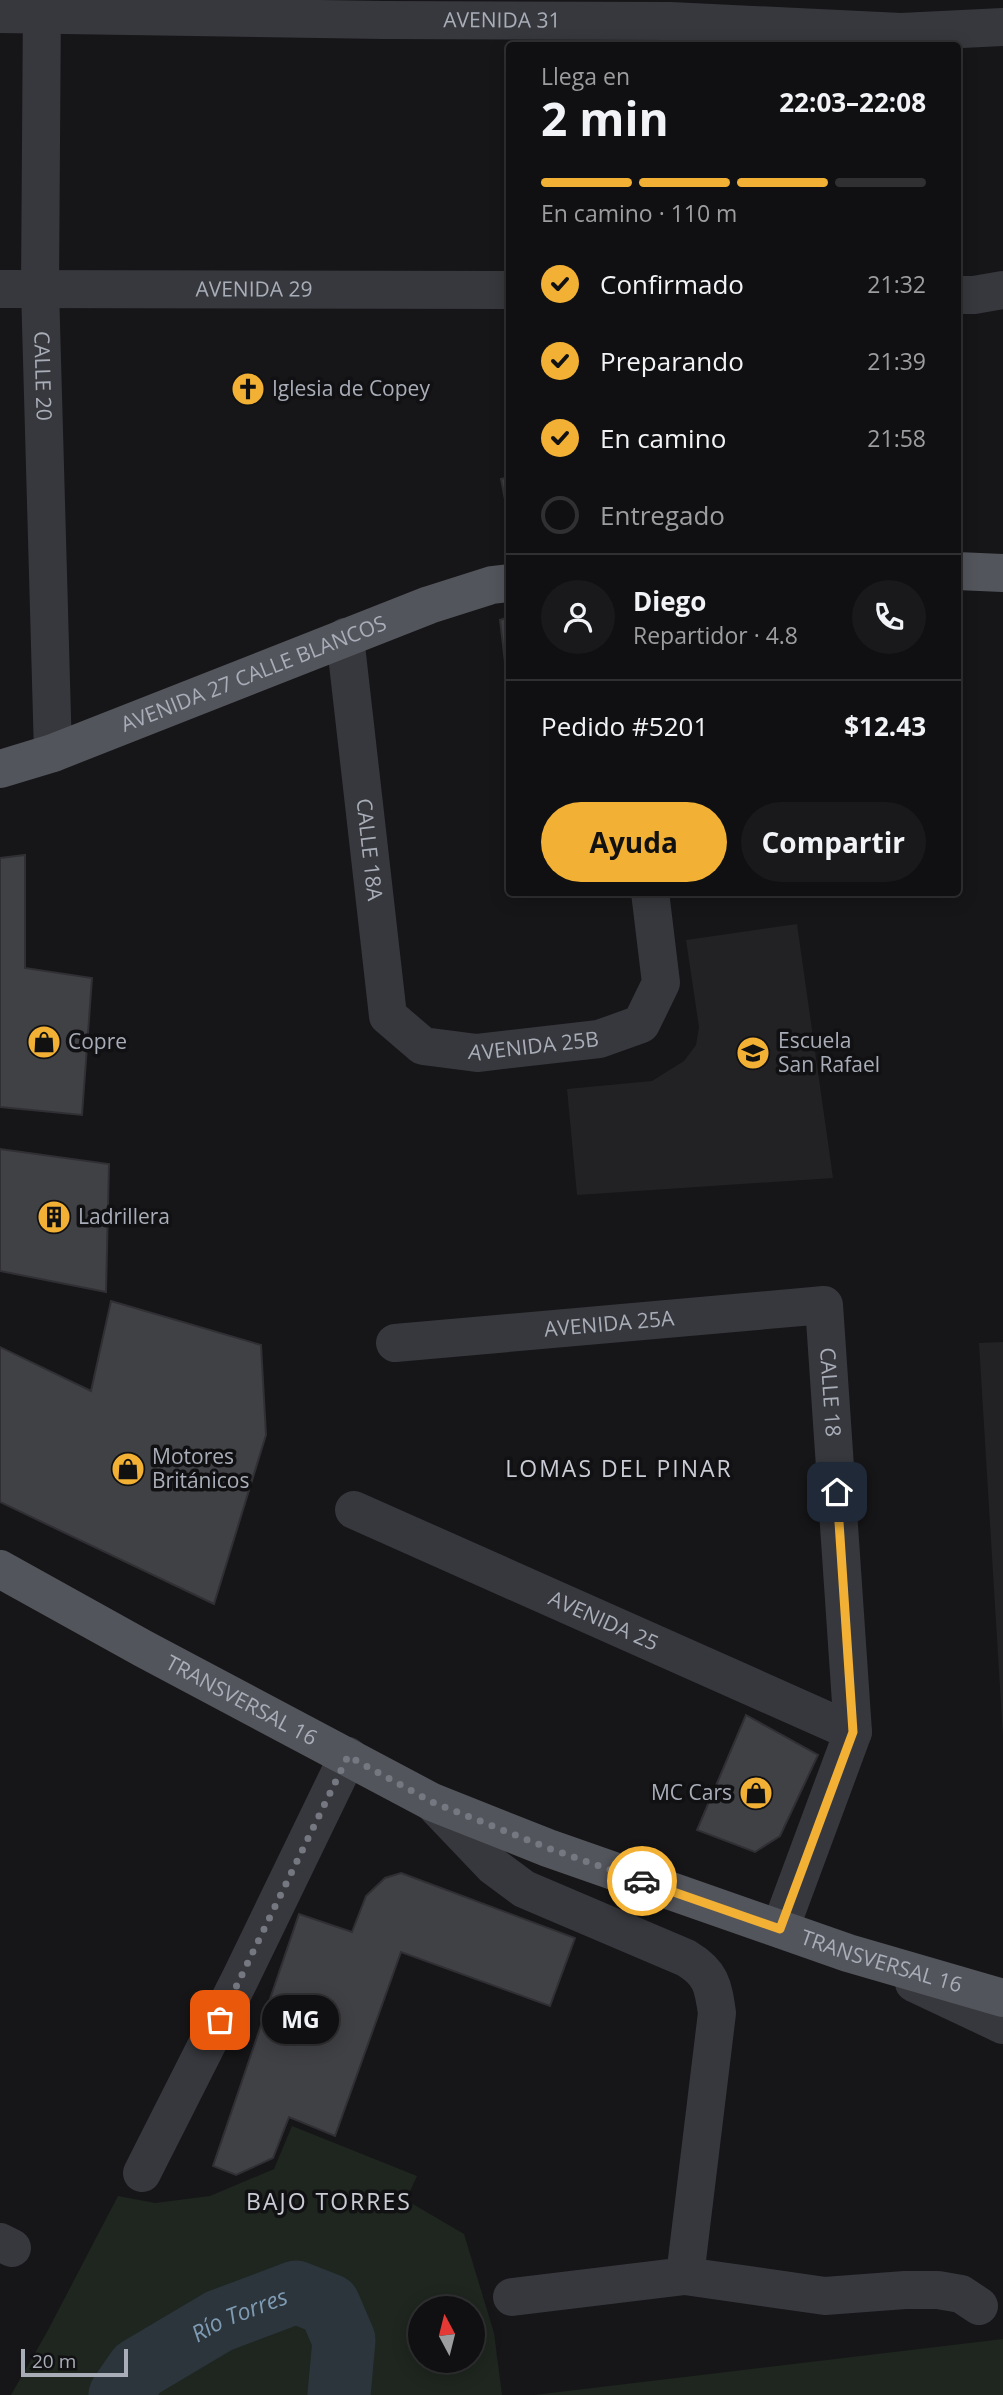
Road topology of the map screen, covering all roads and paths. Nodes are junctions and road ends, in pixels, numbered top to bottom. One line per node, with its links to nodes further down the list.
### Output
1 (42, 6): 2 (street, AVENIDA 31); 3 (street, AVENIDA 31); 6 (street, CALLE 20)
2 (384, 10): 4 (street, AVENIDA 31)
3 (0, 14)
4 (670, 22): 5 (street, AVENIDA 31)
5 (1003, 27)
6 (40, 288): 7 (street, AVENIDA 29); 8 (street, AVENIDA 29); 15 (street, CALLE 20)
7 (0, 289)
8 (506, 290)
9 (1003, 290): 10 (street)
10 (961, 295)
11 (961, 571): 12 (main road)
12 (1003, 573)
13 (506, 583): 14 (main road, AVENIDA 27 CALLE BLANCOS)
14 (345, 636): 15 (main road, AVENIDA 27 CALLE BLANCOS); 18 (street, CALLE 18A)
15 (53, 753): 16 (main road, AVENIDA 27 CALLE BLANCOS)
16 (0, 769)
17 (650, 896): 18 (street, AVENIDA 25B)
18 (423, 1046)
19 (824, 1305): 20 (street, AVENIDA 25A); 23 (street, CALLE 18)
20 (395, 1343)
21 (354, 1510): 23 (street, AVENIDA 25)
22 (0, 1569): 24 (main road, TRANSVERSAL 16)
23 (853, 1732): 26 (street, CALLE 18)
24 (348, 1756): 25 (main road, TRANSVERSAL 16); 30 (street)
25 (432, 1802): 26 (main road, TRANSVERSAL 16); 31 (street)
26 (780, 1929): 27 (main road, TRANSVERSAL 16)
27 (848, 1953): 28 (main road, TRANSVERSAL 16); 29 (street)
28 (1003, 1998)
29 (1003, 2025)
30 (142, 2173)
31 (685, 2276): 32 (street); 33 (street)
32 (512, 2297)
33 (979, 2306)

